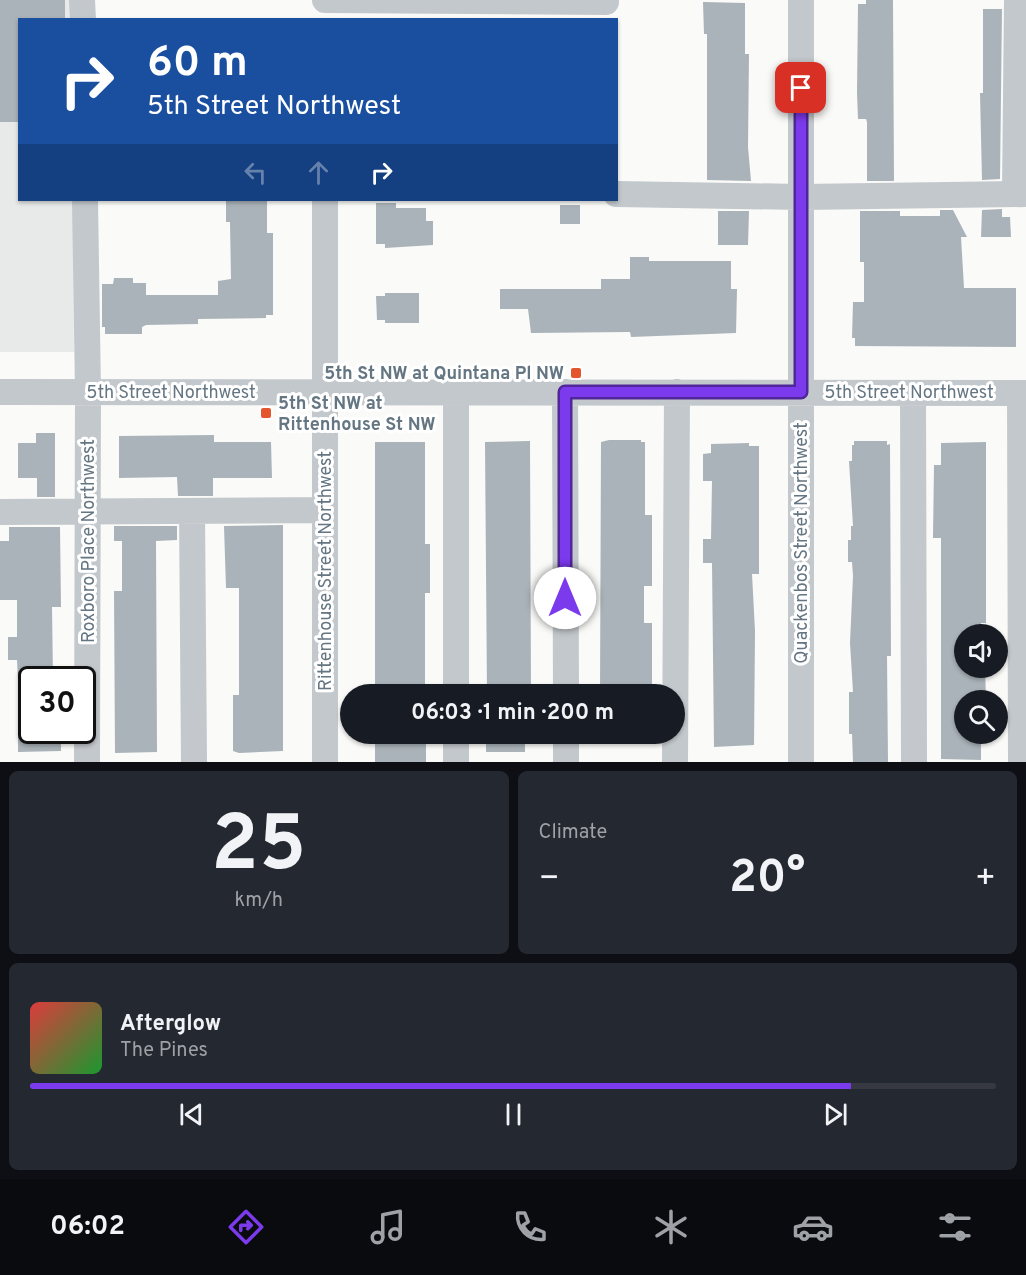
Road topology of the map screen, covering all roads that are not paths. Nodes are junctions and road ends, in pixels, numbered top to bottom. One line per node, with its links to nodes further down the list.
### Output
1 (82, 0): 7 (street)
2 (325, 0): 3 (street); 8 (street)
3 (559, 0): 6 (street); 9 (street)
4 (801, 0): 12 (street, Quackenbos Street Northwest)
5 (1017, 0): 11 (street)
6 (606, 2)
7 (83, 18)
8 (325, 18)
9 (558, 18)
10 (618, 194): 12 (street)
11 (1020, 194): 12 (street)
12 (801, 197): 21 (street, Quackenbos Street Northwest)
13 (85, 201): 16 (street, Roxboro Place Northwest)
14 (325, 201): 17 (street, Rittenhouse Street Northwest)
15 (0, 392): 16 (street, 5th Street Northwest)
16 (88, 392): 17 (street, 5th Street Northwest); 27 (street, Roxboro Place Northwest)
17 (325, 392): 18 (street, 5th Street Northwest); 24 (street, Rittenhouse Street Northwest)
18 (456, 392): 19 (street, 5th Street Northwest); 28 (street)
19 (565, 392): 20 (street, 5th Street Northwest); 29 (street)
20 (677, 392): 21 (street, 5th Street Northwest); 37 (street)
21 (801, 392): 22 (street, 5th Street Northwest); 38 (street, Quackenbos Street Northwest)
22 (913, 393): 23 (street, 5th Street Northwest); 39 (street)
23 (1023, 393): 40 (street)
24 (325, 510): 25 (street); 34 (street, Rittenhouse Street Northwest)
25 (192, 511): 27 (street); 33 (street)
26 (0, 512): 27 (street)
27 (88, 512): 32 (street, Roxboro Place Northwest)
28 (456, 684)
29 (566, 684)
30 (456, 744): 35 (street)
31 (566, 744): 36 (street)
32 (87, 762)
33 (194, 762)
34 (325, 762)
35 (456, 762)
36 (566, 762)
37 (675, 762)
38 (801, 762)
39 (914, 762)
40 (1021, 762)

